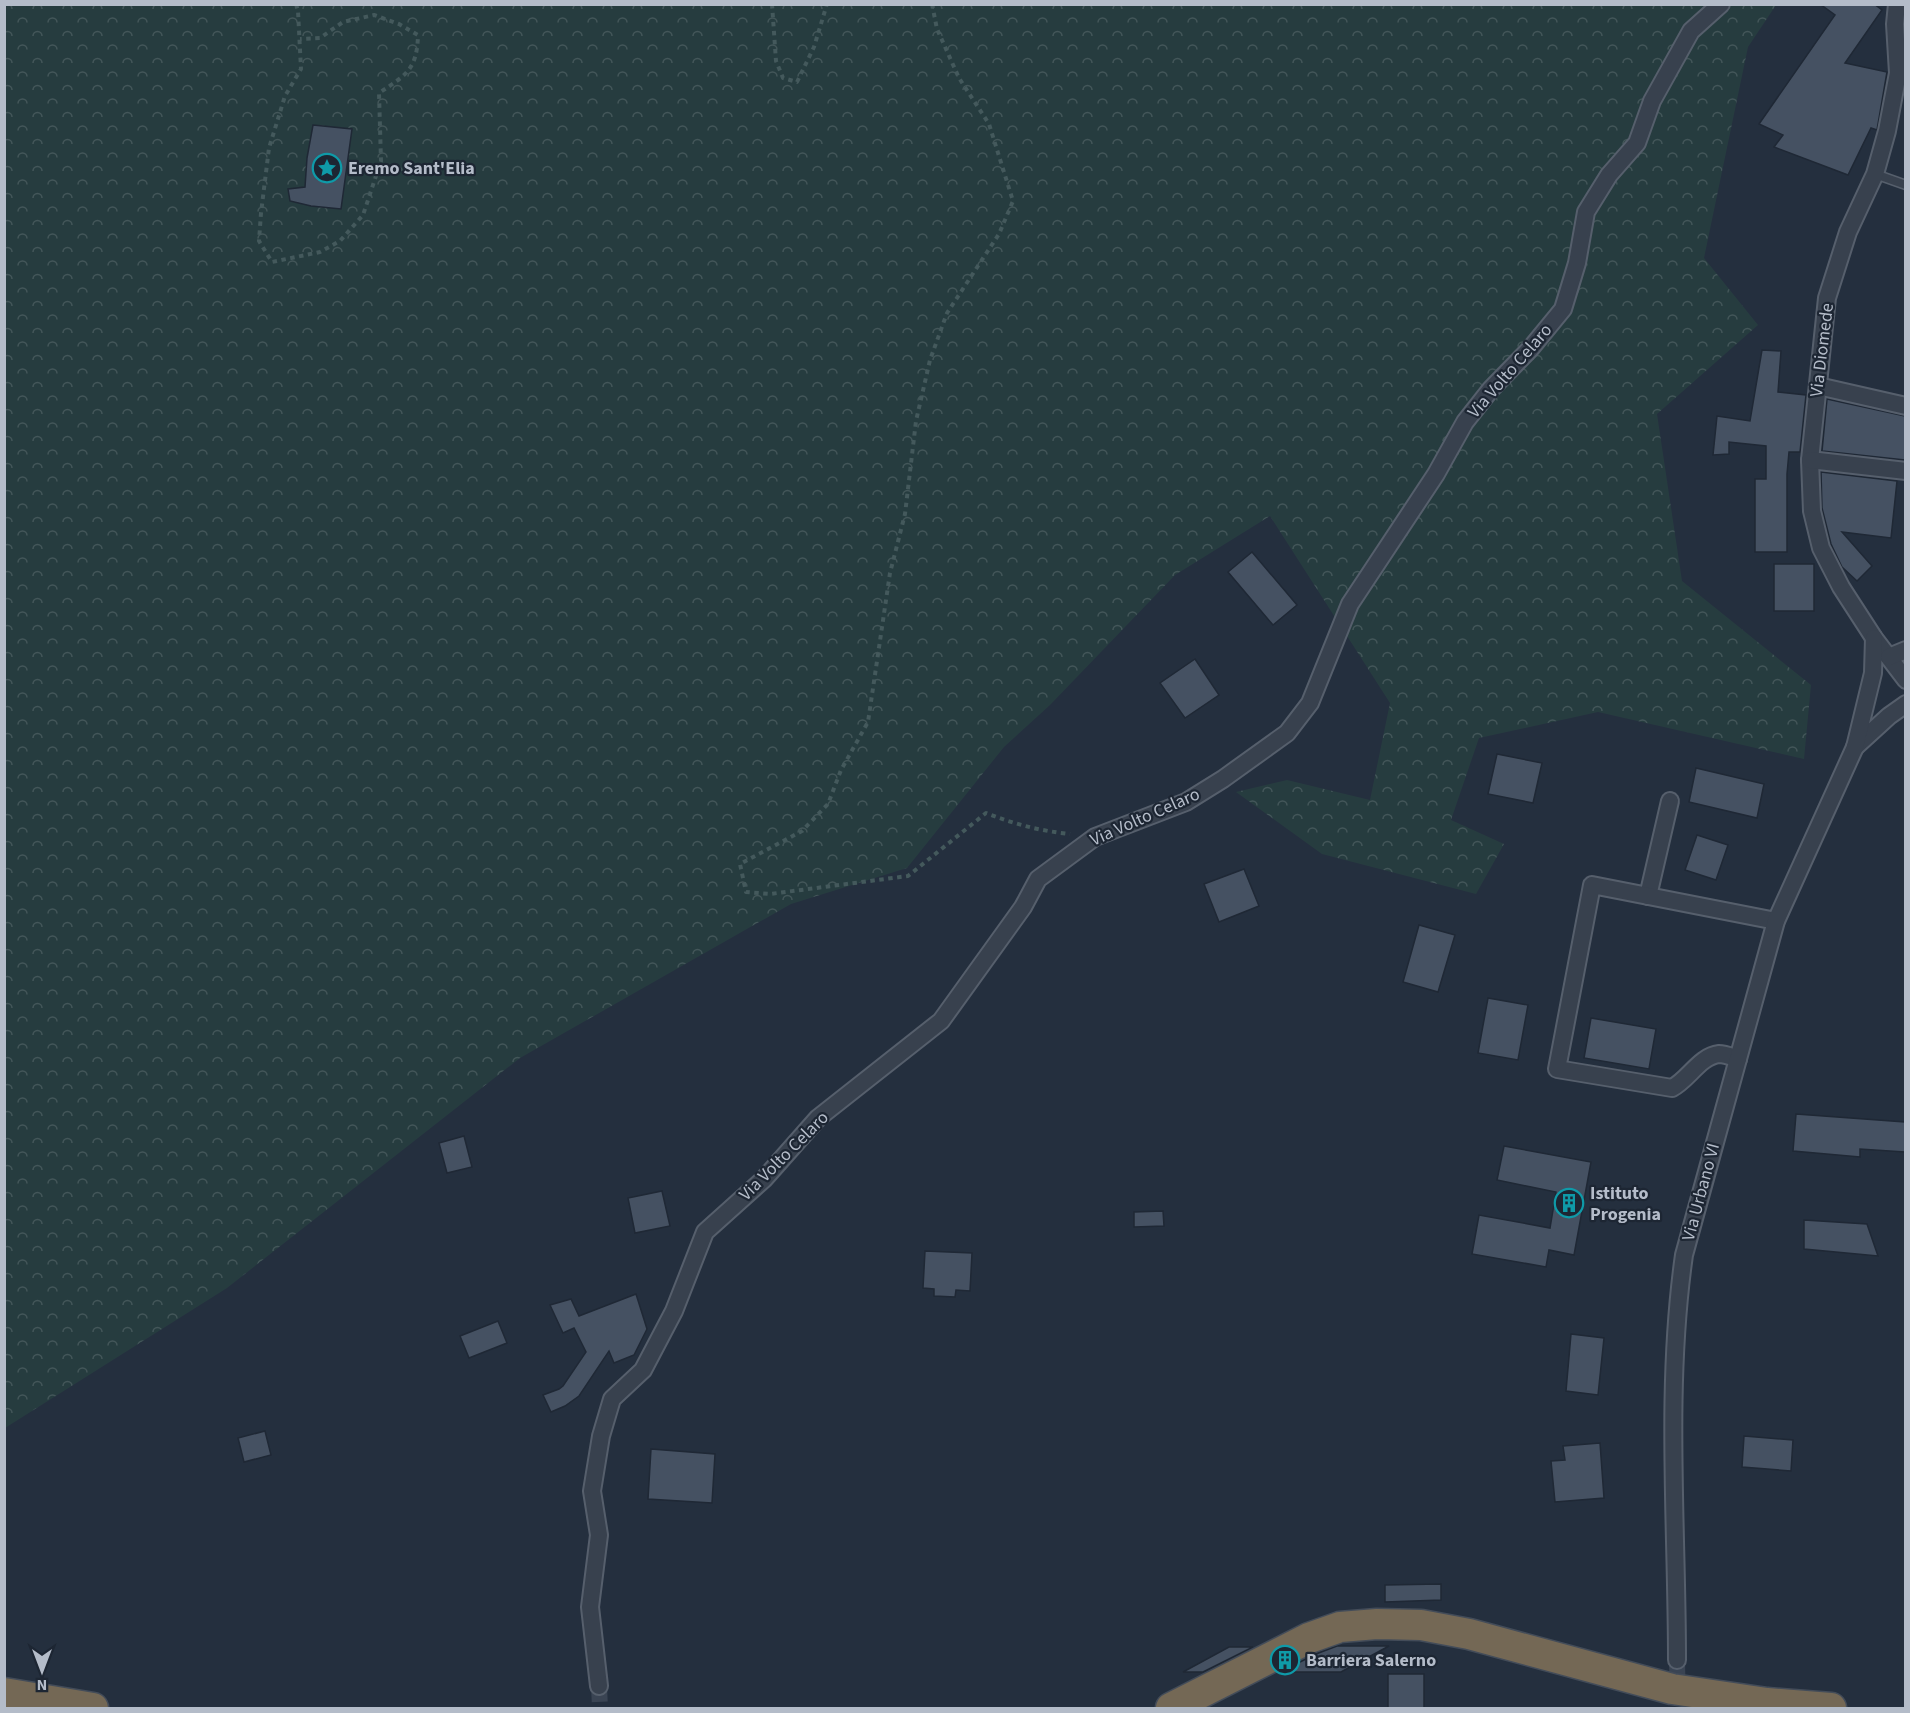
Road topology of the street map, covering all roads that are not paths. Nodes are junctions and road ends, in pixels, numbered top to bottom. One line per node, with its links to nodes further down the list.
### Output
1 (1721, 4): 20 (street, Via Volto Celaro)
2 (1897, 4): 3 (street, Via Diomede)
3 (1875, 174): 4 (lane); 5 (street, Via Diomede)
4 (1905, 184)
5 (1818, 386): 6 (street); 7 (street, Via Diomede)
6 (1905, 406)
7 (1810, 460): 8 (street); 9 (street, Via Diomede)
8 (1905, 471)
9 (1874, 638): 11 (street, Via Diomede); 14 (street, Via Urbano VI)
10 (1905, 650): 11 (street)
11 (1889, 657): 12 (street, Via Diomede)
12 (1905, 680)
13 (1905, 704): 14 (street, Via Urbano VI)
14 (1855, 747): 17 (street, Via Urbano VI)
15 (1670, 801): 16 (street)
16 (1648, 896): 17 (street); 18 (street)
17 (1776, 921): 18 (street, Via Urbano VI)
18 (1738, 1059): 19 (street, Via Urbano VI)
19 (1677, 1660)
20 (599, 1686)
21 (4, 1693): 22 (highway)
22 (93, 1708)
23 (1171, 1708): 24 (highway)
24 (1831, 1708)

